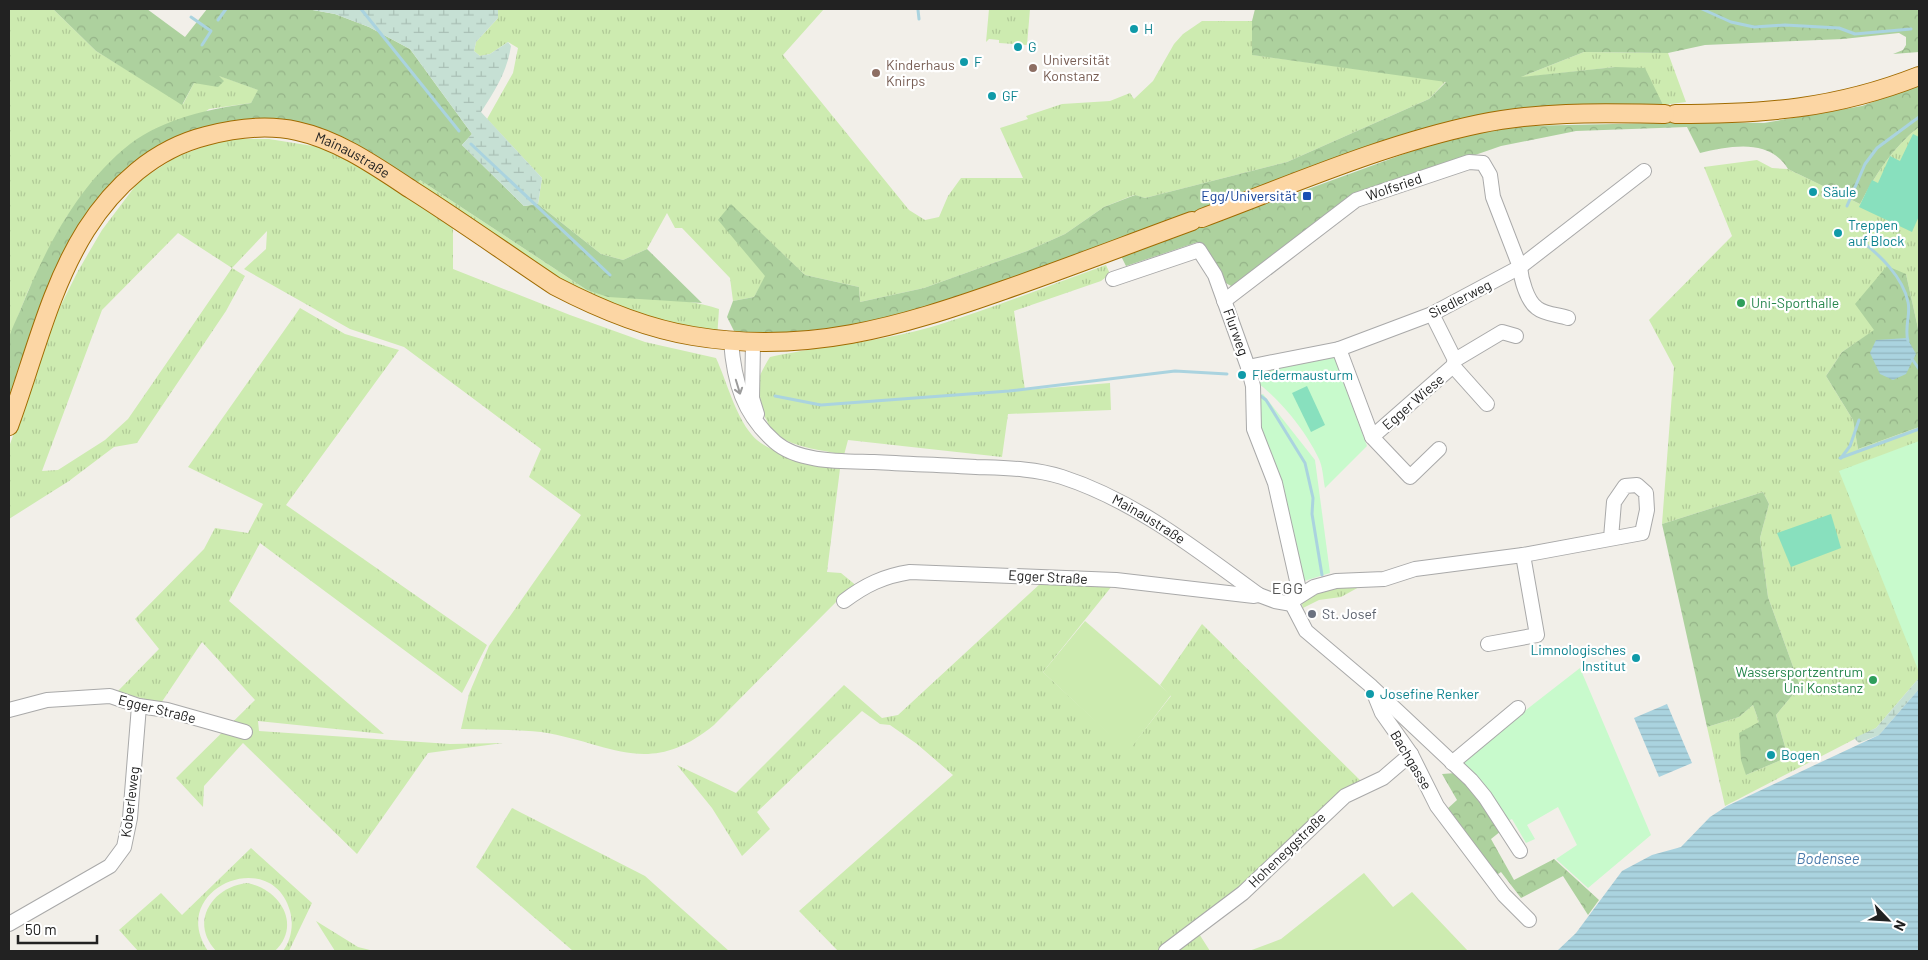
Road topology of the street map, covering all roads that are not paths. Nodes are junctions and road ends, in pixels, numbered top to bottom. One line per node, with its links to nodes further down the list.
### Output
1 (1919, 76): 10 (main road)
2 (1644, 171): 3 (street, Siedlerweg)
3 (1520, 267): 5 (street, Wolfsried); 6 (street, Siedlerweg); 7 (street)
4 (1113, 279): 5 (street, Flurweg)
5 (1224, 301): 13 (street, Flurweg)
6 (1432, 314): 11 (street, Siedlerweg); 12 (street, Egger Wiese)
7 (1568, 318)
8 (1516, 336): 12 (street, Egger Wiese)
9 (731, 341): 10 (main road); 15 (main road, Mainaustraße); 16 (street, Mainaustraße, one-way to 16)
10 (753, 343): 16 (street, Mainaustraße)
11 (1339, 349): 13 (street, Siedlerweg); 17 (street, Egger Wiese)
12 (1454, 363): 14 (street, Egger Wiese); 17 (street, Egger Wiese)
13 (1248, 367): 22 (street, Flurweg)
14 (1487, 404)
15 (9, 426)
16 (761, 426): 21 (street, Mainaustraße)
17 (1372, 437): 18 (street, Egger Wiese)
18 (1438, 449)
19 (1611, 538): 19 (street); 20 (street)
20 (1523, 555): 22 (street); 24 (street)
21 (1259, 594): 22 (street, Mainaustraße); 23 (street, Egger Straße)
22 (1296, 599): 25 (street, Bachgasse)
23 (844, 601)
24 (1488, 644)
25 (1371, 686): 30 (street, Bachgasse); 31 (street)
26 (139, 706): 28 (street, Egger Straße); 29 (street, Egger Straße); 34 (street, Koberleweg)
27 (1518, 708): 31 (street)
28 (9, 710)
29 (245, 732)
30 (1410, 754): 33 (street, Bachgasse); 35 (street, Hoheneggstraße)
31 (1452, 763): 32 (street)
32 (1520, 851)
33 (1529, 920)
34 (9, 924)
35 (1166, 951)

